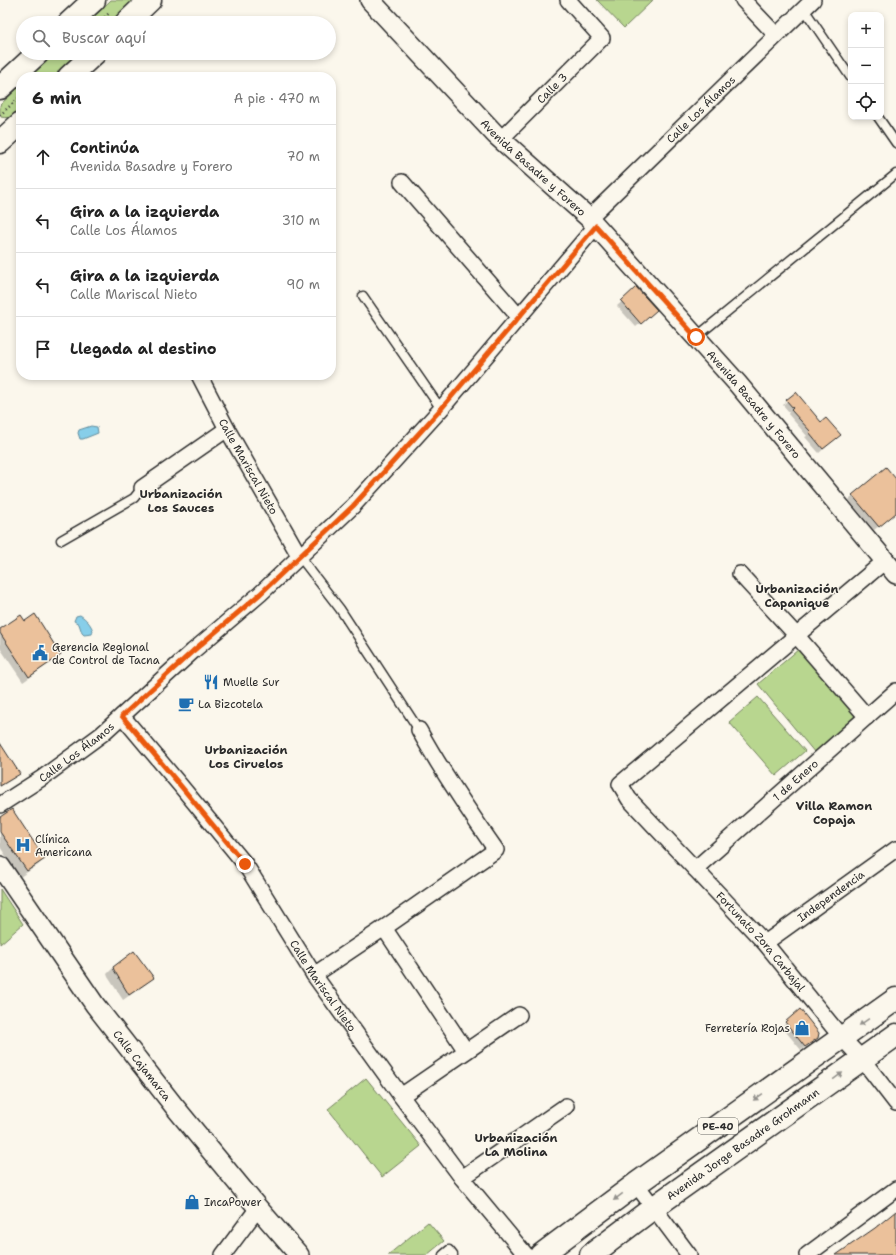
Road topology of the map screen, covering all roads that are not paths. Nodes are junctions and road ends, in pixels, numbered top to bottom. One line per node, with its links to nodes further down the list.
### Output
1 (94, 0): 7 (main road)
2 (150, 0): 8 (main road)
3 (370, 0): 20 (street, Avenida Basadre y Forero)
4 (568, 0): 20 (street, Calle 3)
5 (742, 0): 9 (street)
6 (808, 4): 9 (street, Calle Los Álamos); 15 (lane)
7 (77, 16)
8 (133, 16)
9 (776, 35): 24 (street, Calle Los Álamos)
10 (30, 60): 12 (main road)
11 (87, 60): 13 (main road)
12 (17, 72)
13 (74, 72)
14 (16, 73): 16 (main road)
15 (848, 73)
16 (0, 88)
17 (880, 120): 21 (lane)
18 (16, 127): 19 (main road)
19 (2, 137)
20 (501, 139): 24 (street, Avenida Basadre y Forero)
21 (896, 143)
22 (896, 174): 27 (lane)
23 (402, 182): 26 (street)
24 (592, 222): 26 (street, Calle Los Álamos); 27 (street, Avenida Basadre y Forero)
25 (363, 296): 29 (lane)
26 (520, 317): 29 (street, Calle Los Álamos)
27 (696, 337): 34 (street, Avenida Basadre y Forero)
28 (202, 380): 30 (street, Calle Mariscal Nieto)
29 (441, 409): 33 (street, Calle Los Álamos)
30 (227, 429): 31 (street); 33 (street, Calle Mariscal Nieto)
31 (142, 488): 32 (lane)
32 (62, 540)
33 (300, 557): 38 (street, Calle Los Álamos); 40 (lane)
34 (890, 567): 36 (street)
35 (740, 574): 36 (street)
36 (797, 636): 39 (street); 44 (street, Fortunato Zora Carbajal)
37 (896, 691): 39 (street, 1 de Enero)
38 (122, 716): 41 (street, Calle Los Álamos); 47 (street, Calle Mariscal Nieto)
39 (867, 717): 44 (street, 1 de Enero)
40 (419, 730): 45 (street)
41 (0, 805)
42 (896, 849): 46 (street, Independencia)
43 (0, 866): 60 (street, Calle Cajamarca)
44 (695, 869): 46 (street, Fortunato Zora Carbajal)
45 (384, 928): 47 (street); 52 (street)
46 (765, 943): 51 (street, Fortunato Zora Carbajal)
47 (314, 975): 54 (street, Calle Mariscal Nieto)
48 (896, 999): 51 (main road, PE-40, one-way to 51)
49 (520, 1015): 52 (street)
50 (896, 1035): 53 (main road, Avenida Jorge Basadre Grohmann / PE-40)
51 (842, 1038): 53 (street, Fortunato Zora Carbajal); 58 (main road, PE-40, one-way to 58)
52 (466, 1051): 54 (street)
53 (862, 1059): 55 (street, Fortunato Zora Carbajal); 61 (main road, Avenida Jorge Basadre Grohmann / PE-40, one-way to 53)
54 (401, 1096): 57 (street, Calle Mariscal Nieto)
55 (896, 1103)
56 (566, 1106): 57 (street)
57 (462, 1178): 66 (street, Calle Mariscal Nieto)
58 (636, 1184): 61 (street); 67 (main road, PE-40, one-way to 67)
59 (896, 1189): 70 (street)
60 (258, 1208): 62 (street); 63 (street, Calle Cajamarca)
61 (653, 1208): 68 (main road, Avenida Jorge Basadre Grohmann / PE-40); 69 (street)
62 (223, 1255)
63 (299, 1255)
64 (443, 1255): 65 (lane)
65 (453, 1255)
66 (526, 1255)
67 (541, 1255)
68 (591, 1255)
69 (689, 1255)
70 (807, 1255)

